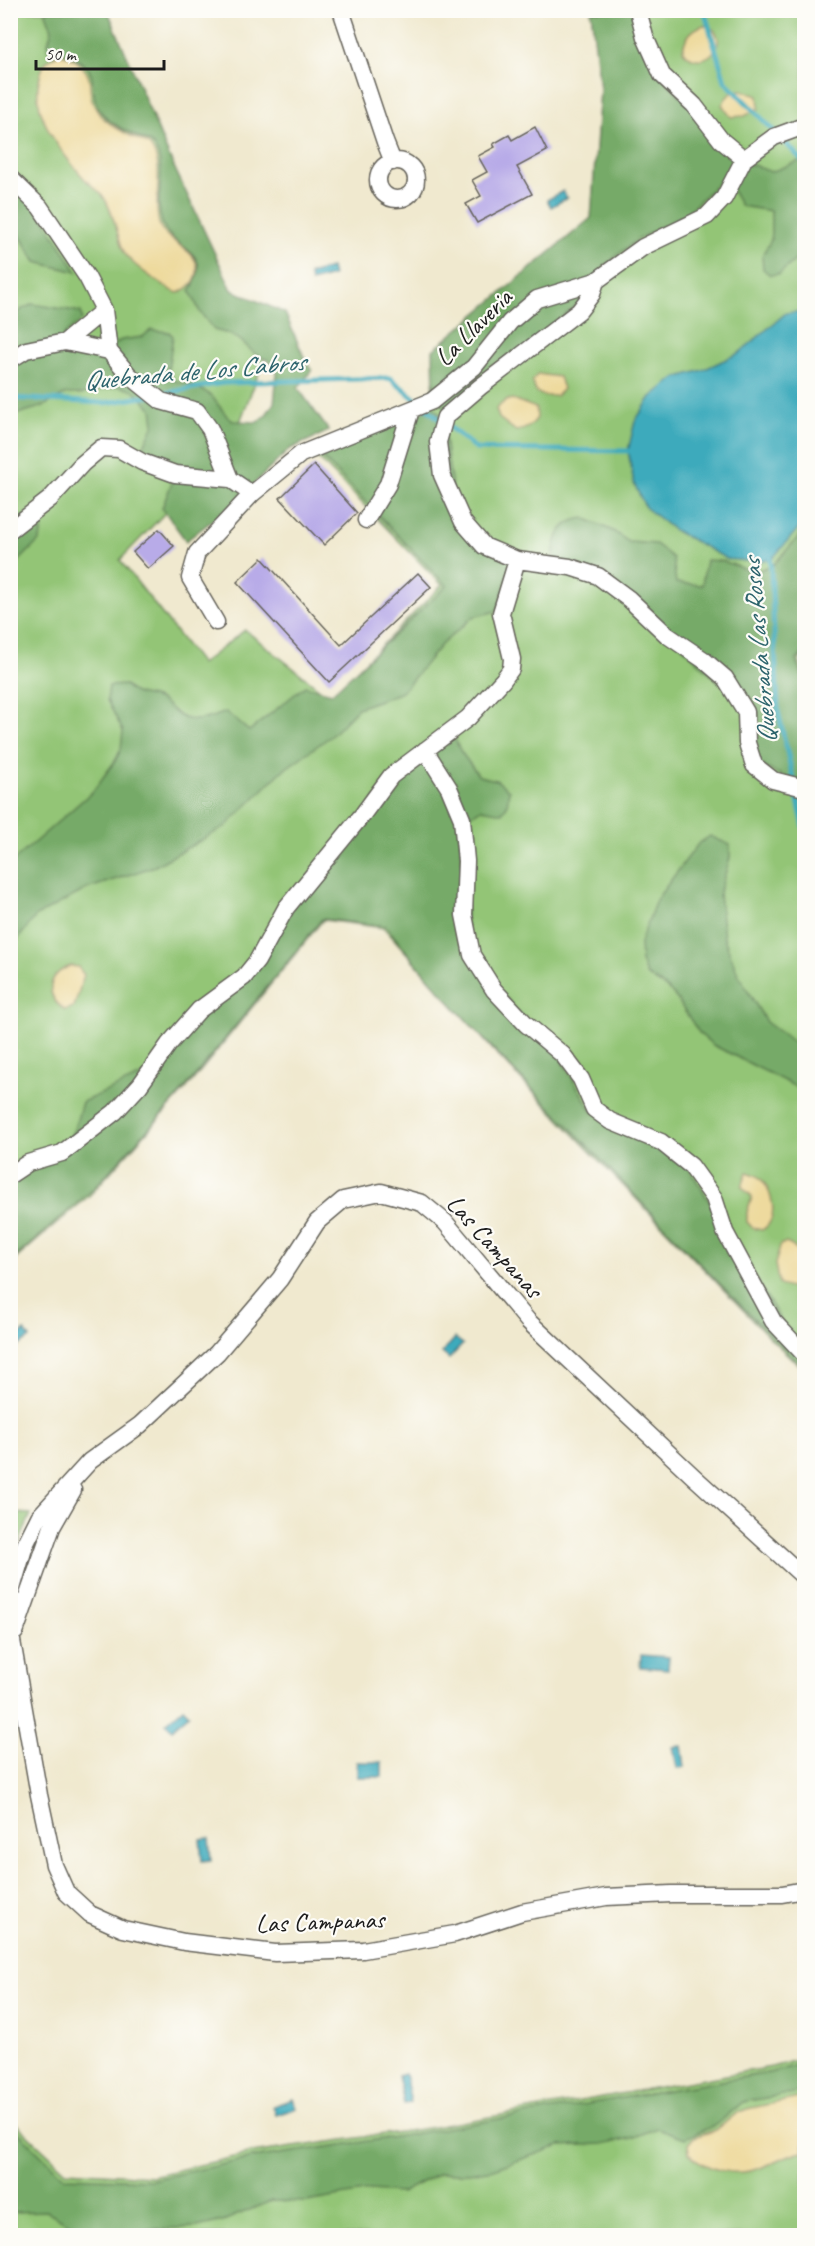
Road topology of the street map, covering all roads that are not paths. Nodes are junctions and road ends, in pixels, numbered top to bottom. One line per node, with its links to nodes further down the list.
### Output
1 (341, 10): 5 (street)
2 (638, 10): 4 (street)
3 (804, 126): 4 (street, La Llaveria)
4 (744, 159): 7 (street, La Llaveria)
5 (393, 162)
6 (10, 178): 8 (street)
7 (596, 281): 12 (street, La Llaveria); 17 (street)
8 (104, 310): 9 (street); 10 (street)
9 (65, 342): 10 (street); 11 (street)
10 (109, 351): 13 (street)
11 (10, 360)
12 (411, 410): 14 (street, La Llaveria); 15 (street)
13 (230, 479): 14 (street); 16 (street)
14 (252, 494): 18 (street, La Llaveria)
15 (366, 520)
16 (10, 530)
17 (517, 561): 19 (street); 20 (street)
18 (216, 622)
19 (425, 750): 21 (street); 22 (street)
20 (804, 788)
21 (10, 1175)
22 (804, 1354)
23 (804, 1577): 24 (street, Las Campanas)
24 (804, 1890)

